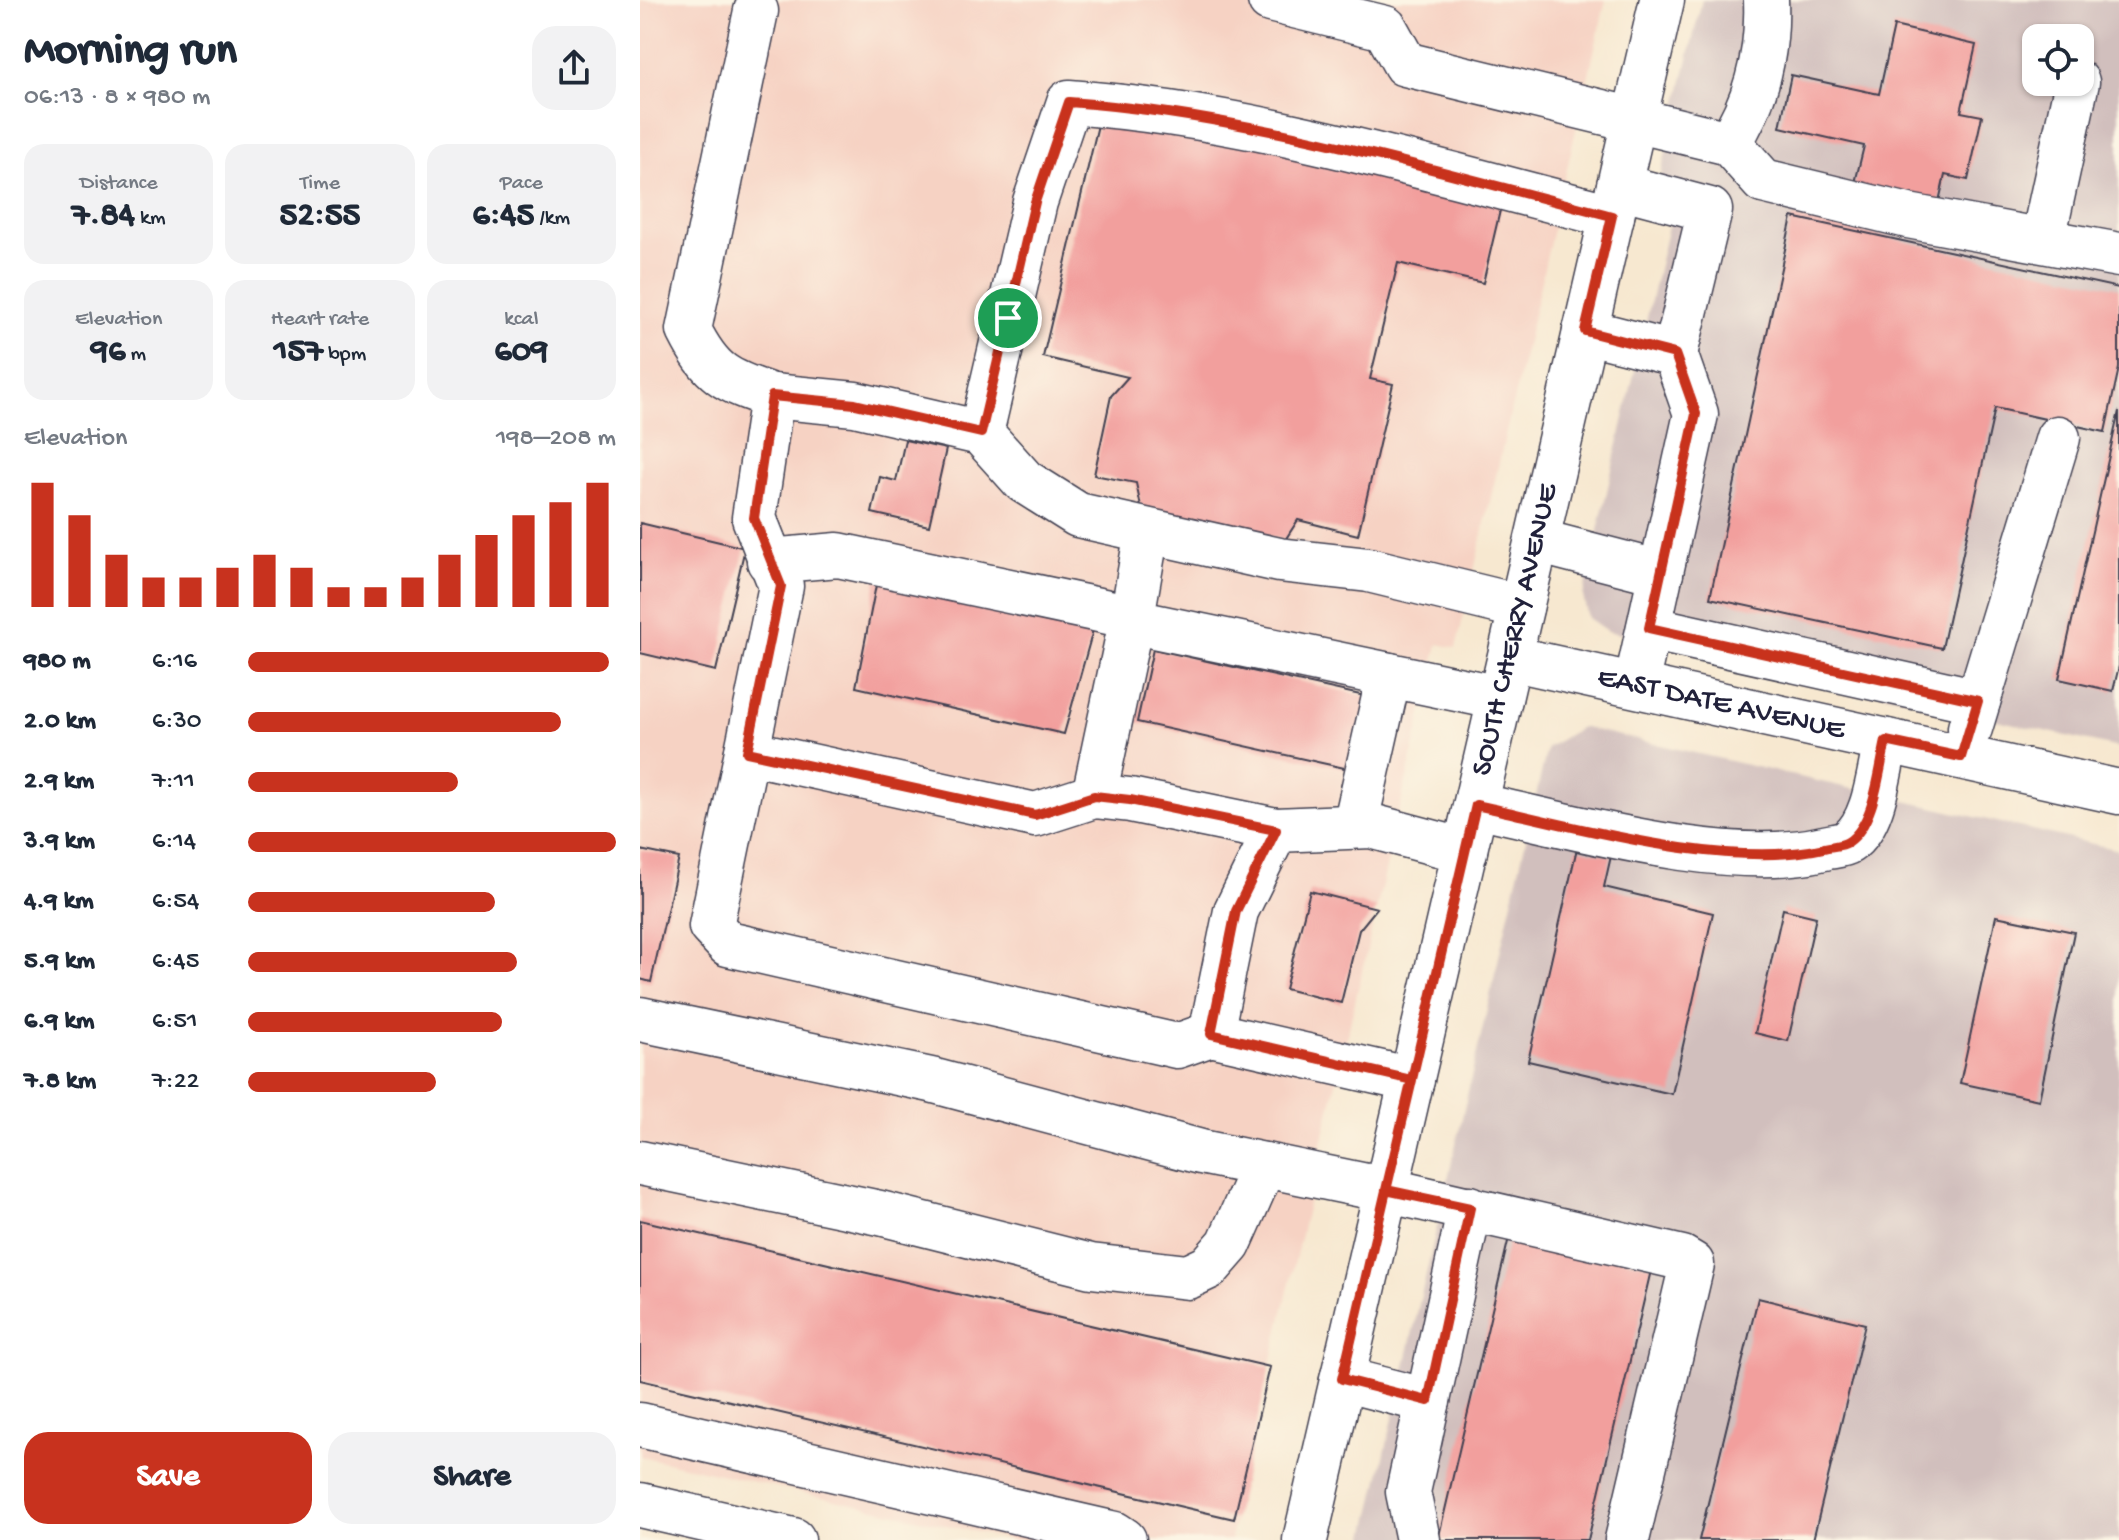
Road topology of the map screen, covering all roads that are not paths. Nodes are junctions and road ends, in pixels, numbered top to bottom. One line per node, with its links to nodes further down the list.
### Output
1 (1270, 0): 4 (street)
2 (1662, 0): 7 (street, SOUTH CHERRY AVENUE)
3 (756, 11): 14 (street)
4 (1388, 14): 7 (street)
5 (1766, 18): 8 (street)
6 (2074, 96): 10 (street)
7 (1634, 120): 8 (street); 9 (street, SOUTH CHERRY AVENUE)
8 (1729, 143): 10 (street)
9 (1616, 201): 12 (street, SOUTH CHERRY AVENUE); 13 (street); 15 (street)
10 (2043, 239): 11 (street)
11 (2119, 255)
12 (1585, 331): 13 (street); 18 (street, SOUTH CHERRY AVENUE)
13 (1675, 354): 20 (street)
14 (772, 396): 15 (street); 19 (street)
15 (981, 433): 17 (street)
16 (2058, 438): 27 (street)
17 (1147, 531): 21 (street); 22 (street)
18 (1537, 541): 20 (street); 21 (street, SOUTH CHERRY AVENUE)
19 (769, 561): 22 (street, EAST DATE AVENUE); 29 (street)
20 (1661, 573): 23 (street)
21 (1521, 607): 25 (street, SOUTH CHERRY AVENUE)
22 (1132, 617): 24 (street, EAST DATE AVENUE); 32 (street)
23 (1649, 628): 26 (street); 27 (street)
24 (1389, 675): 25 (street, EAST DATE AVENUE); 34 (street)
25 (1505, 678): 26 (street, EAST DATE AVENUE); 33 (street, SOUTH CHERRY AVENUE)
26 (1636, 685): 28 (street, EAST DATE AVENUE)
27 (1978, 701): 30 (street)
28 (1886, 741): 30 (street, EAST DATE AVENUE); 33 (street)
29 (747, 752): 32 (street); 38 (street)
30 (1961, 757): 31 (street, EAST DATE AVENUE)
31 (2119, 792)
32 (1094, 796): 35 (street)
33 (1476, 805): 36 (street, SOUTH CHERRY AVENUE)
34 (1355, 826): 35 (street); 36 (street)
35 (1276, 830): 38 (street)
36 (1465, 851): 39 (street, SOUTH CHERRY AVENUE)
37 (640, 1019): 41 (street)
38 (1211, 1034): 39 (street)
39 (1412, 1080): 42 (street, SOUTH CHERRY AVENUE)
40 (640, 1163): 41 (street)
41 (1264, 1165): 42 (street)
42 (1386, 1190): 43 (street); 44 (street, SOUTH CHERRY AVENUE)
43 (1470, 1208): 45 (street); 52 (street)
44 (1342, 1379): 45 (street); 50 (street, SOUTH CHERRY AVENUE)
45 (1428, 1401): 51 (street)
46 (640, 1425): 49 (street)
47 (640, 1505): 48 (street)
48 (793, 1540)
49 (1124, 1540)
50 (1305, 1540)
51 (1418, 1540)
52 (1627, 1540)

